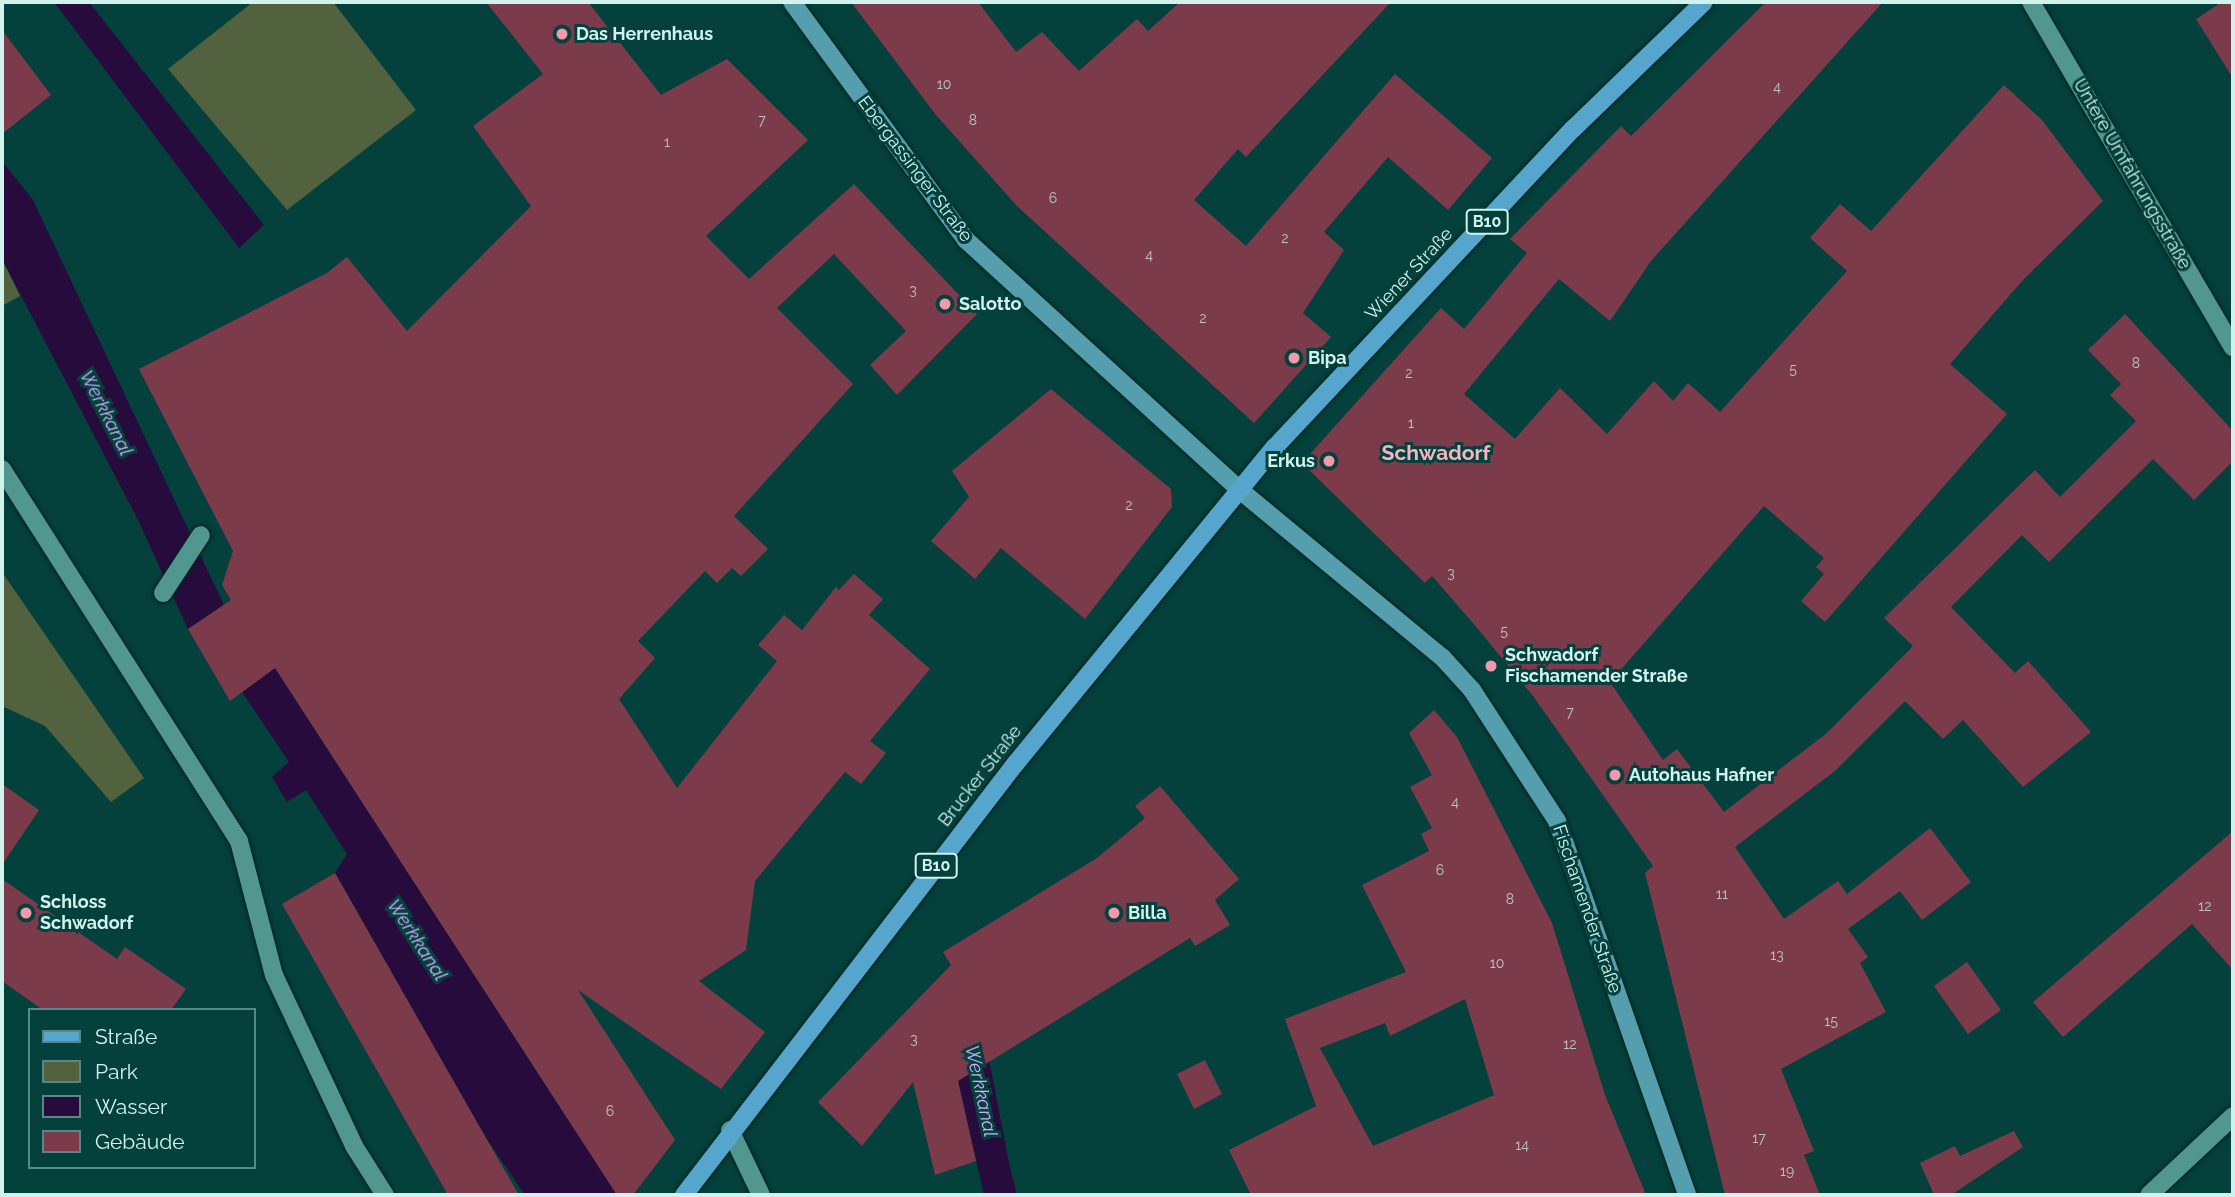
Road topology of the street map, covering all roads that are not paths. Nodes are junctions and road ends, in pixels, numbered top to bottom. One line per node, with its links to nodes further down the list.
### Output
1 (792, 2): 6 (main road, Ebergassinger Straße)
2 (1704, 2): 6 (main road, Wiener Straße / B10)
3 (2031, 2): 4 (street, Untere Umfahrungsstraße)
4 (2233, 347)
5 (2, 469): 11 (street)
6 (1241, 491): 10 (main road, Brucker Straße / B10); 14 (main road, Fischamender Straße)
7 (201, 535): 8 (street)
8 (163, 593)
9 (2233, 1116): 15 (street)
10 (730, 1130): 12 (main road, Brucker Straße / B10); 13 (street)
11 (385, 1195)
12 (684, 1195)
13 (761, 1195)
14 (1687, 1195)
15 (2149, 1195)

